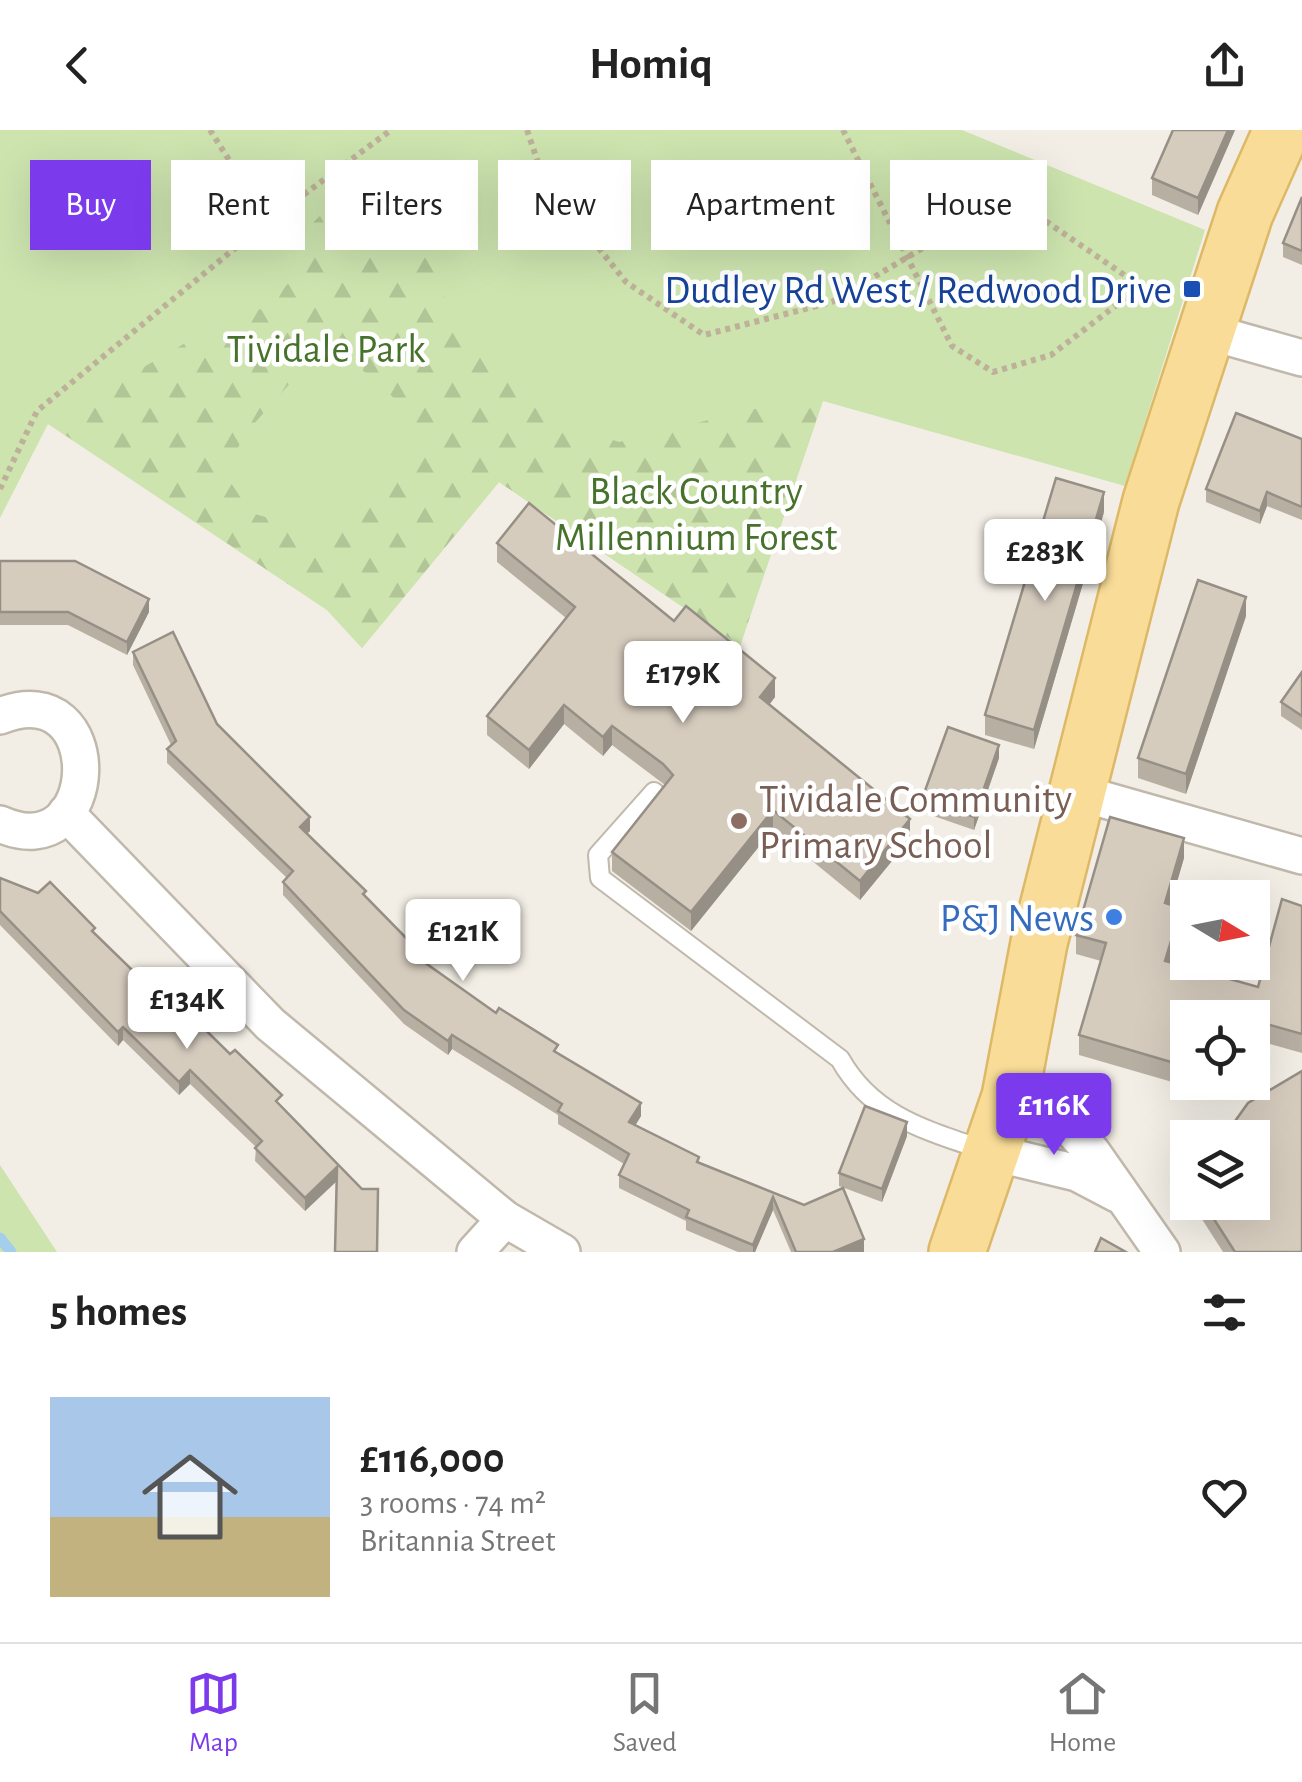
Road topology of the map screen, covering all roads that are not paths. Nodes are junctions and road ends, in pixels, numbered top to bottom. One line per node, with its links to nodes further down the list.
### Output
1 (1282, 130): 2 (main road)
2 (1206, 331): 3 (street); 6 (main road)
3 (1302, 358)
4 (0, 716): 7 (street)
5 (654, 792): 11 (lane)
6 (1080, 793): 9 (street); 10 (main road)
7 (66, 813): 8 (street); 13 (street)
8 (0, 824)
9 (1302, 856)
10 (1010, 1098): 11 (main road); 12 (street)
11 (994, 1153): 12 (street); 16 (main road)
12 (1118, 1194): 17 (street)
13 (505, 1220): 14 (street); 15 (street)
14 (475, 1252)
15 (562, 1252)
16 (957, 1252)
17 (1162, 1252)

